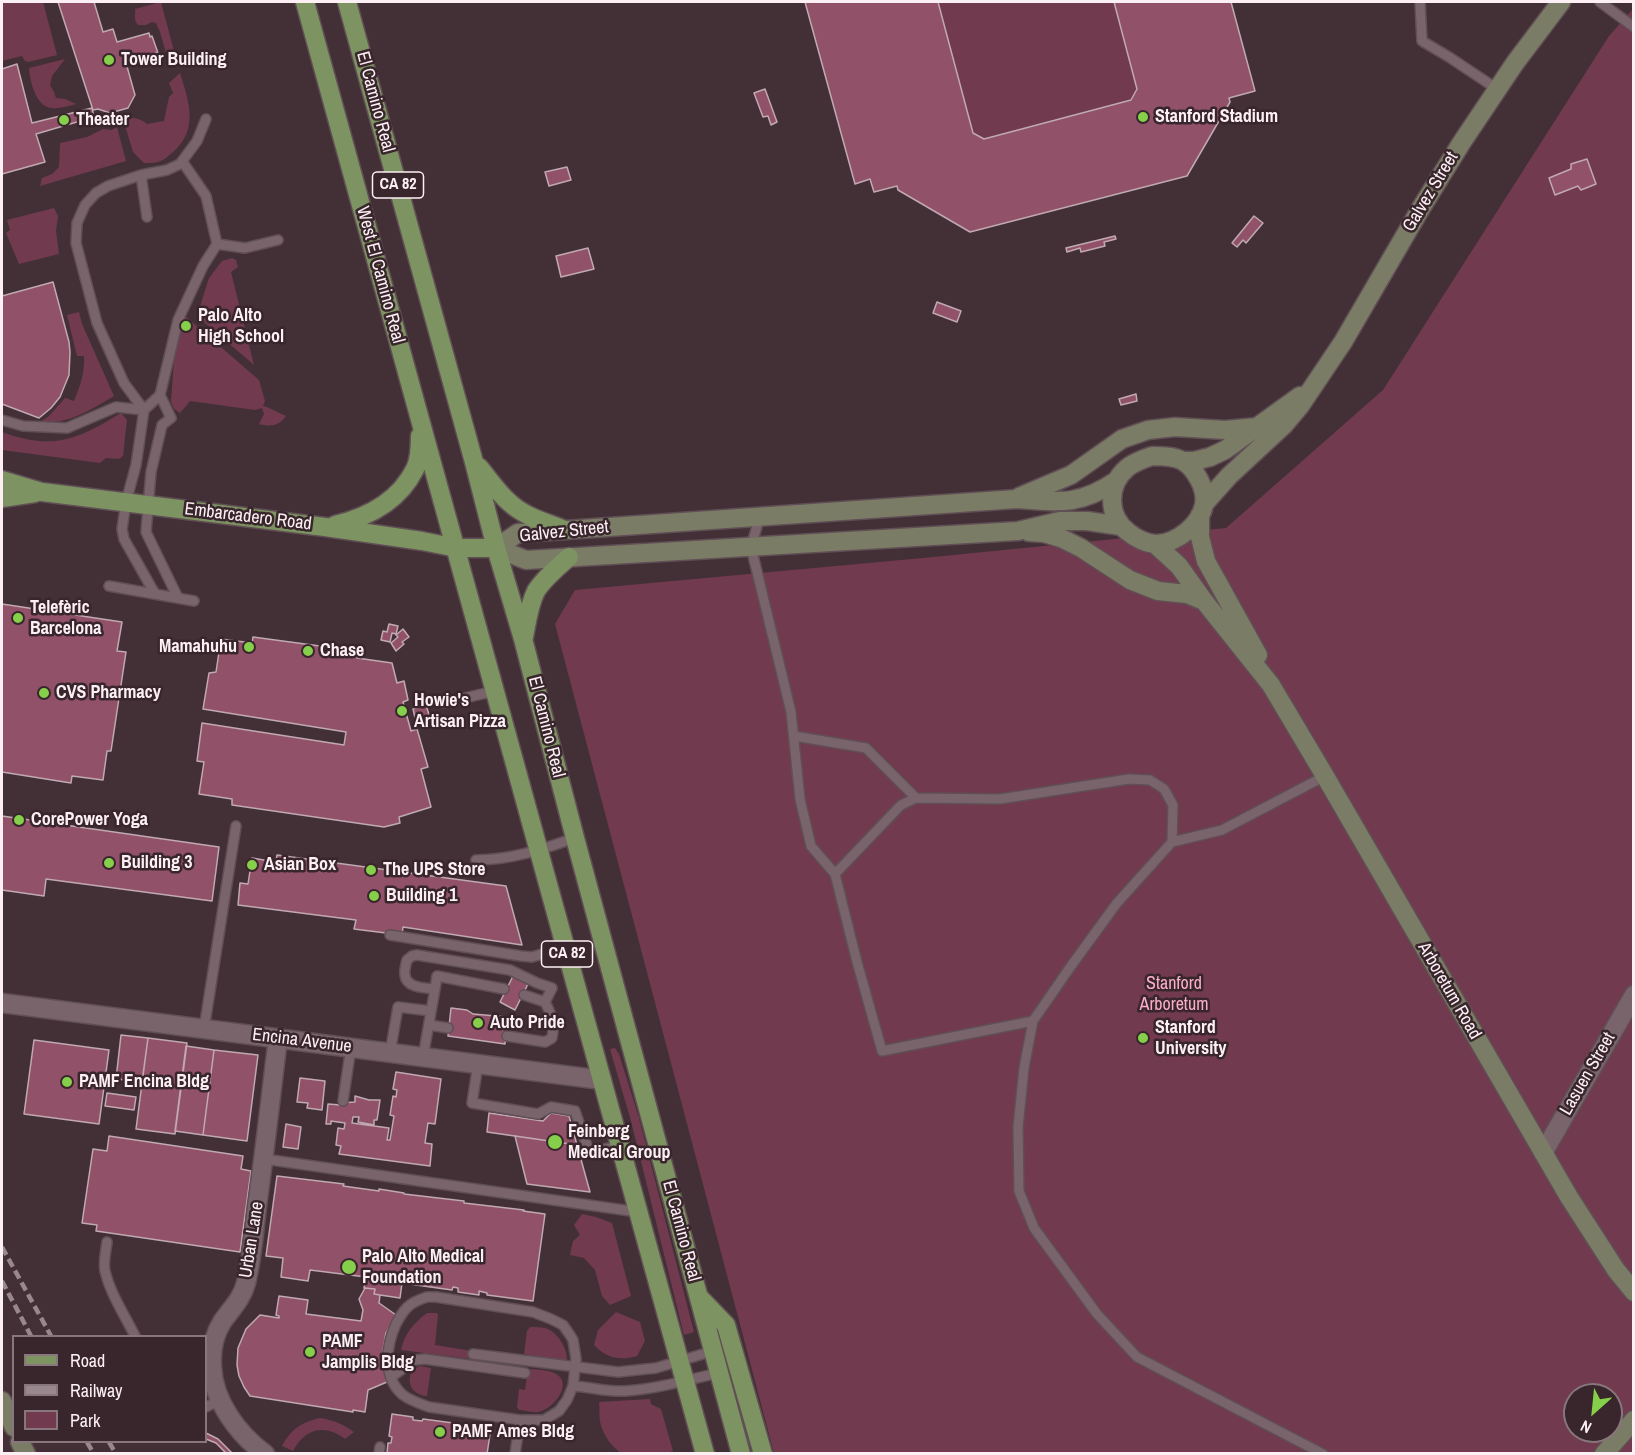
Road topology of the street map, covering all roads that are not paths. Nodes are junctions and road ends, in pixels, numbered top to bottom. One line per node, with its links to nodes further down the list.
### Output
1 (305, 2): 18 (main road, West El Camino Real / CA 82)
2 (347, 2): 21 (main road, El Camino Real / CA 82)
3 (1420, 2): 7 (lane)
4 (1561, 2): 7 (main road, Galvez Street)
5 (1600, 2): 6 (lane)
6 (1634, 27)
7 (1497, 89): 14 (main road, Galvez Street)
8 (206, 118): 9 (lane)
9 (182, 161): 10 (lane); 13 (lane)
10 (141, 175): 11 (lane); 16 (lane)
11 (147, 217)
12 (278, 240): 13 (lane)
13 (217, 244): 15 (lane)
14 (1310, 388): 19 (main road, Galvez Street); 29 (main road, Galvez Street)
15 (160, 395): 16 (lane); 28 (lane)
16 (144, 410): 17 (lane); 27 (lane)
17 (2, 420)
18 (421, 425): 32 (main road); 37 (main road, West El Camino Real / CA 82)
19 (1257, 427): 20 (main road, Galvez Street); 26 (main road)
20 (1184, 461): 23 (main road); 29 (main road)
21 (474, 462): 33 (main road); 38 (main road, El Camino Real / CA 82)
22 (2, 480): 24 (main road, Embarcadero Road)
23 (1116, 482): 26 (main road, Galvez Street); 31 (main road)
24 (42, 492): 25 (main road); 27 (main road, Embarcadero Road)
25 (2, 498)
26 (1017, 499): 30 (main road, Galvez Street)
27 (126, 502): 28 (main road, Embarcadero Road); 41 (lane)
28 (147, 505): 32 (main road, Embarcadero Road); 42 (lane)
29 (1202, 510): 35 (main road); 46 (main road, Arboretum Road)
30 (760, 516): 33 (main road, Galvez Street); 36 (lane)
31 (1121, 526): 34 (main road, Galvez Street); 35 (main road)
32 (326, 527): 37 (main road, Embarcadero Road)
33 (565, 530): 38 (main road, Galvez Street)
34 (1018, 531): 36 (main road, Galvez Street); 44 (main road)
35 (1155, 544): 44 (main road, Arboretum Road)
36 (751, 547): 39 (main road, Galvez Street); 49 (lane)
37 (457, 548): 38 (main road, Embarcadero Road); 47 (main road, El Camino Real / CA 82)
38 (496, 548): 39 (main road, Galvez Street); 45 (main road, El Camino Real / CA 82)
39 (569, 557): 45 (main road)
40 (109, 586): 41 (lane)
41 (155, 594): 42 (lane)
42 (178, 598): 43 (lane)
43 (194, 601)
44 (1204, 601): 46 (main road, Arboretum Road)
45 (523, 639): 53 (main road, El Camino Real / CA 82)
46 (1271, 685): 50 (main road, Arboretum Road)
47 (495, 691): 48 (lane); 55 (main road, El Camino Real / CA 82)
48 (443, 703)
49 (794, 736): 51 (lane); 57 (lane)
50 (1325, 776): 54 (lane); 80 (main road, Arboretum Road)
51 (916, 798): 54 (lane); 57 (lane)
52 (236, 826): 70 (lane)
53 (575, 838): 55 (lane); 85 (main road, El Camino Real / CA 82)
54 (1172, 842): 67 (lane)
55 (539, 850): 56 (lane); 59 (main road, El Camino Real / CA 82)
56 (477, 860)
57 (835, 874): 67 (lane)
58 (390, 935): 59 (lane)
59 (565, 947): 77 (main road, El Camino Real / CA 82)
60 (435, 989): 61 (lane); 64 (lane); 66 (lane)
61 (504, 989)
62 (524, 995): 64 (lane)
63 (1634, 996): 80 (street, Lasuen Street)
64 (545, 1002): 71 (lane)
65 (2, 1003): 70 (street, Encina Avenue)
66 (431, 1011): 68 (lane); 74 (lane)
67 (1034, 1021): 106 (lane)
68 (429, 1025): 69 (lane); 75 (lane)
69 (448, 1028)
70 (204, 1029): 72 (street, Encina Avenue)
71 (507, 1036)
72 (278, 1038): 73 (street, Encina Avenue); 81 (street, Urban Lane)
73 (351, 1047): 74 (street, Encina Avenue); 78 (lane)
74 (390, 1053): 75 (street, Encina Avenue)
75 (423, 1057): 76 (street, Encina Avenue)
76 (478, 1064): 77 (street, Encina Avenue); 79 (lane)
77 (602, 1080): 79 (main road, El Camino Real / CA 82)
78 (343, 1101)
79 (620, 1146): 82 (main road, El Camino Real / CA 82)
80 (1543, 1153): 84 (main road, Arboretum Road)
81 (264, 1159): 82 (lane); 97 (street, Urban Lane)
82 (638, 1212): 89 (main road, El Camino Real / CA 82)
83 (107, 1242): 86 (lane)
84 (1634, 1292)
85 (698, 1296): 87 (main road, El Camino Real / CA 82); 105 (main road)
86 (134, 1335)
87 (713, 1350): 89 (lane); 92 (main road, El Camino Real / CA 82)
88 (473, 1354): 90 (lane)
89 (679, 1360): 90 (lane); 94 (main road, El Camino Real / CA 82)
90 (576, 1368): 93 (lane); 95 (lane)
91 (525, 1373): 93 (lane)
92 (718, 1373): 94 (lane); 104 (main road, El Camino Real / CA 82)
93 (391, 1377): 98 (lane)
94 (685, 1381): 95 (lane); 103 (main road, El Camino Real / CA 82)
95 (573, 1386): 98 (lane)
96 (2, 1401): 100 (main road)
97 (213, 1403): 101 (street, Urban Lane)
98 (520, 1420): 102 (lane)
99 (1634, 1420): 107 (main road)
100 (12, 1423)
101 (265, 1454)
102 (515, 1454)
103 (705, 1454)
104 (741, 1454)
105 (762, 1454)
106 (1323, 1454)
107 (1604, 1454)

